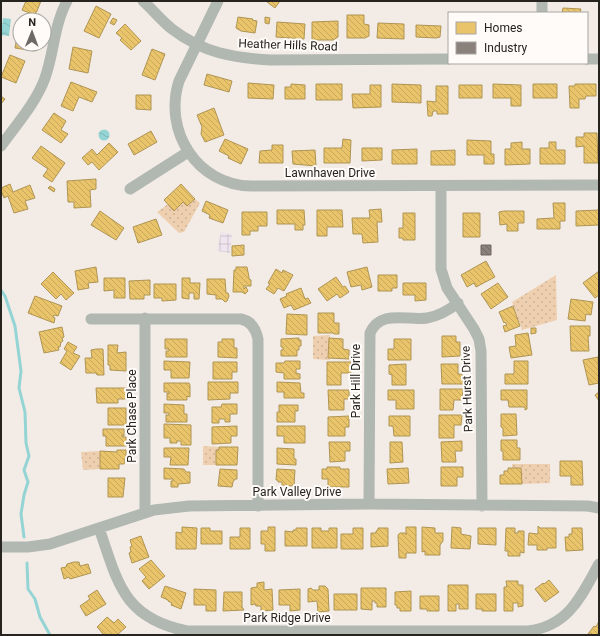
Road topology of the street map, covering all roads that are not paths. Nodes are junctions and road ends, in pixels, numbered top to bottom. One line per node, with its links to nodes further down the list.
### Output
1 (67, 1): 10 (street)
2 (143, 1): 6 (street, Heather Hills Road)
3 (218, 1): 6 (street, Lawnhaven Drive)
4 (542, 1): 5 (street)
5 (542, 12)
6 (197, 44): 9 (street, Heather Hills Road); 11 (street, Lawnhaven Drive)
7 (588, 59): 8 (street)
8 (599, 59)
9 (448, 60)
10 (1, 146)
11 (188, 152): 13 (street, Lawnhaven Drive); 14 (street)
12 (599, 185): 13 (street, Lawnhaven Drive)
13 (441, 186): 15 (street, Park Hurst Drive)
14 (130, 189)
15 (458, 303): 18 (street, Park Hill Drive); 20 (street, Park Hurst Drive)
16 (145, 318): 17 (street); 19 (street); 22 (street, Park Chase Place)
17 (91, 319)
18 (369, 504): 19 (street, Park Valley Drive); 20 (street, Park Valley Drive)
19 (258, 506): 22 (street, Park Valley Drive)
20 (482, 506): 21 (street, Park Valley Drive)
21 (599, 508)
22 (145, 513): 23 (street, Park Valley Drive)
23 (99, 528): 24 (street, Park Valley Drive); 26 (street, Park Ridge Drive)
24 (1, 547)
25 (599, 564): 26 (street, Park Ridge Drive)
26 (275, 633)

